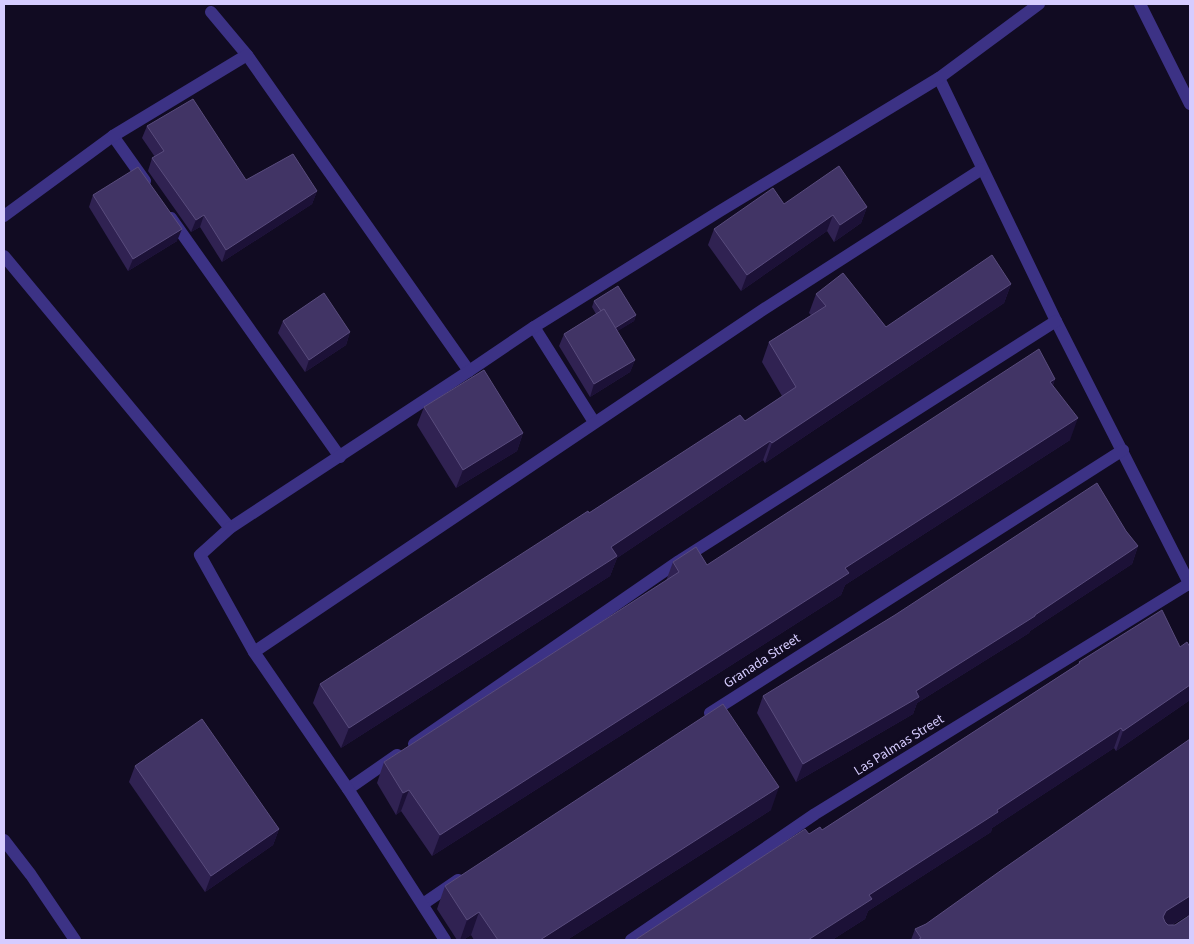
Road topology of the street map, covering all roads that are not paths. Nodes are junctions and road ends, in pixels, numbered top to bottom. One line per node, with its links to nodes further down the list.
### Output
1 (1039, 4): 5 (street)
2 (1140, 4): 6 (street)
3 (211, 12): 4 (street)
4 (247, 56): 7 (street); 15 (street)
5 (939, 78): 8 (street); 14 (street)
6 (1190, 104)
7 (113, 136): 9 (street); 11 (street)
8 (982, 169): 13 (street); 16 (street)
9 (153, 192)
10 (164, 208): 18 (street)
11 (4, 216)
12 (4, 256): 19 (street)
13 (1056, 321): 17 (street); 23 (street)
14 (534, 327): 15 (street); 16 (street)
15 (469, 371): 18 (street)
16 (594, 422): 21 (street)
17 (1123, 450): 20 (street); 22 (street, Granada Street)
18 (340, 456): 19 (street)
19 (230, 528): 21 (street)
20 (1190, 584): 29 (street, Las Palmas Street)
21 (254, 652): 23 (street)
22 (703, 717)
23 (348, 789): 26 (street)
24 (4, 840): 27 (street)
25 (472, 871): 26 (street)
26 (423, 904): 28 (street)
27 (75, 940)
28 (445, 940)
29 (631, 940)

